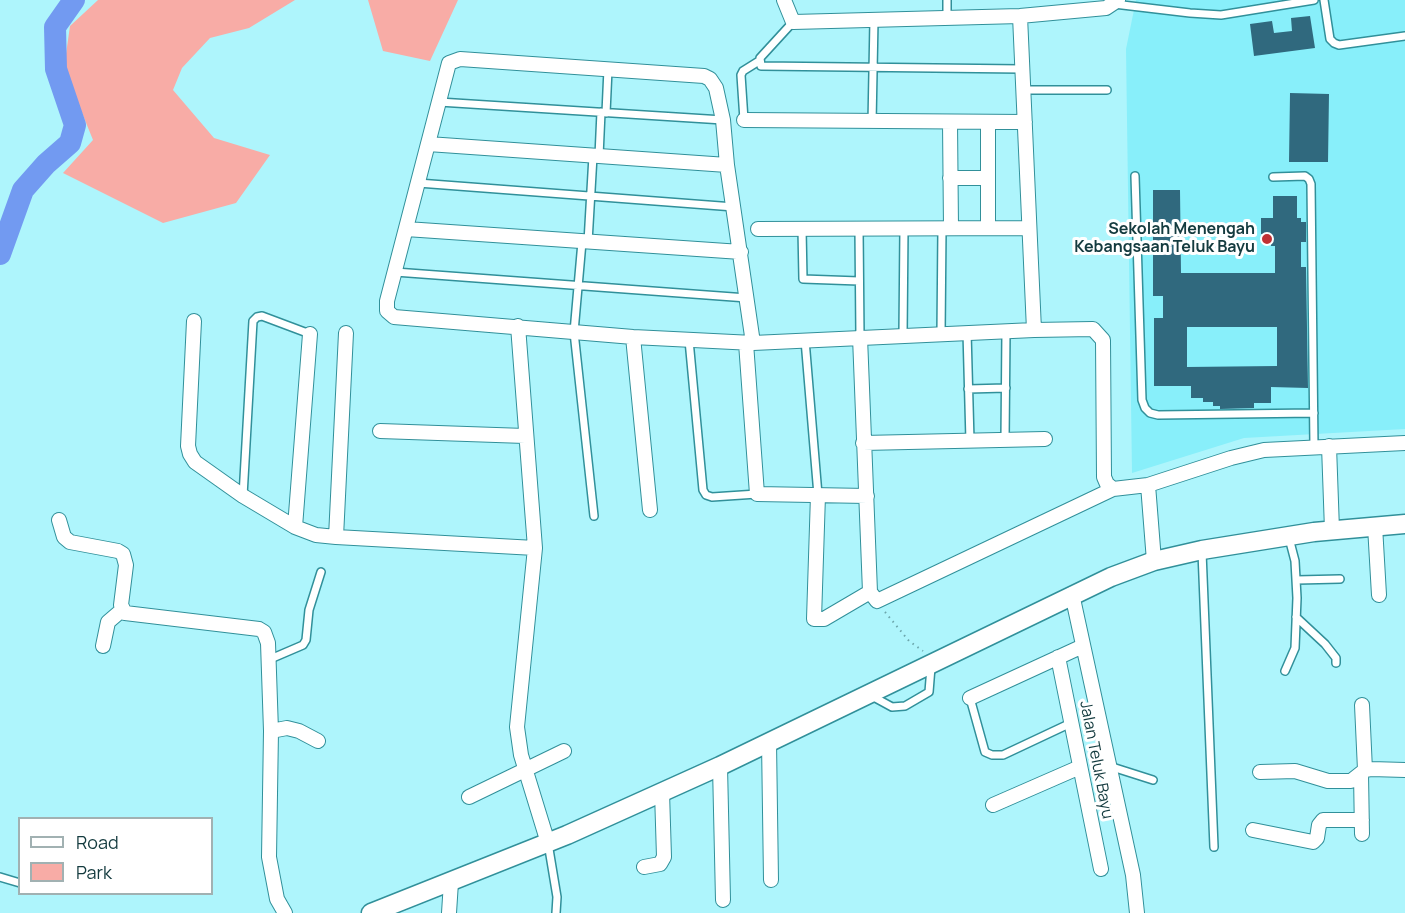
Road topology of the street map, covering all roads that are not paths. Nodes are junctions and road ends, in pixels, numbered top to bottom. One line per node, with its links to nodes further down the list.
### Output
1 (784, 0): 11 (street)
2 (947, 0): 9 (lane)
3 (1162, 0): 7 (lane)
4 (1314, 0): 7 (lane)
5 (1324, 0): 12 (lane)
6 (1116, 2): 7 (lane); 8 (street)
7 (1162, 10)
8 (1020, 16): 9 (street); 16 (street)
9 (947, 17): 10 (street)
10 (874, 20): 11 (street); 14 (lane)
11 (793, 22): 13 (lane)
12 (1405, 36)
13 (759, 62): 14 (lane); 22 (lane)
14 (873, 68): 16 (lane); 26 (lane)
15 (608, 69): 19 (street); 20 (lane); 21 (street)
16 (1021, 69): 17 (street)
17 (1023, 90): 18 (lane); 25 (street)
18 (1107, 90)
19 (439, 102): 20 (lane); 27 (street)
20 (604, 113): 21 (lane); 28 (lane)
21 (723, 120): 29 (street)
22 (744, 120): 26 (street)
23 (950, 122): 24 (street); 26 (street); 32 (street)
24 (988, 122): 25 (street); 33 (street)
25 (1025, 122): 40 (street)
26 (872, 123)
27 (428, 144): 28 (street); 34 (street)
28 (596, 156): 29 (street); 35 (lane)
29 (727, 165): 36 (street)
30 (1135, 176): 68 (lane)
31 (1273, 177): 68 (lane)
32 (950, 178): 33 (street); 38 (street)
33 (988, 178): 39 (street)
34 (418, 183): 35 (lane); 41 (street)
35 (591, 196): 36 (lane); 45 (lane)
36 (734, 207): 46 (street)
37 (904, 228): 38 (street); 44 (street); 60 (lane)
38 (946, 228): 39 (street); 59 (lane)
39 (988, 228): 40 (street)
40 (1029, 228): 53 (street)
41 (406, 229): 45 (street); 47 (street)
42 (758, 229): 43 (street)
43 (802, 229): 44 (street); 48 (lane)
44 (859, 229): 48 (lane)
45 (585, 242): 46 (street); 49 (lane)
46 (741, 252): 50 (street)
47 (395, 272): 49 (lane); 52 (street)
48 (859, 281): 62 (lane)
49 (577, 285): 50 (lane); 55 (lane)
50 (747, 297): 65 (street)
51 (194, 321): 82 (street)
52 (518, 326): 55 (street); 70 (street)
53 (1034, 330): 54 (street); 79 (street)
54 (1006, 331): 56 (street); 66 (lane)
55 (574, 332): 61 (street); 85 (lane)
56 (967, 332): 59 (street); 67 (lane)
57 (346, 333): 92 (street)
58 (309, 334): 82 (lane); 89 (street)
59 (941, 334): 60 (street)
60 (903, 335): 62 (street)
61 (633, 337): 63 (street); 84 (street)
62 (860, 337): 64 (street); 74 (street)
63 (689, 339): 65 (street); 80 (lane)
64 (805, 340): 65 (street); 81 (lane)
65 (750, 343): 80 (street)
66 (1006, 388): 67 (lane); 72 (lane)
67 (968, 389): 73 (lane)
68 (1314, 413): 77 (lane)
69 (380, 431): 70 (street)
70 (525, 436): 93 (street)
71 (1045, 439): 72 (street)
72 (1005, 440): 73 (street)
73 (970, 441): 74 (street)
74 (863, 443): 83 (street)
75 (1405, 443): 76 (street)
76 (1329, 446): 77 (street); 90 (street)
77 (1314, 447): 78 (street)
78 (1148, 485): 79 (street); 95 (street)
79 (1113, 489): 99 (street)
80 (757, 494): 81 (street)
81 (818, 495): 83 (street); 99 (street)
82 (243, 496): 89 (street)
83 (867, 496): 99 (street)
84 (650, 510)
85 (594, 516)
86 (59, 520): 102 (street)
87 (1405, 524): 88 (main road)
88 (1375, 526): 90 (main road); 101 (street)
89 (295, 528): 92 (street)
90 (1332, 530): 91 (main road)
91 (1288, 536): 94 (main road); 98 (lane)
92 (336, 537): 93 (street)
93 (535, 548): 122 (street)
94 (1202, 550): 95 (main road); 132 (lane)
95 (1154, 561): 100 (main road)
96 (321, 572): 107 (lane)
97 (1340, 579): 98 (lane)
98 (1297, 580): 103 (lane)
99 (870, 592)
100 (1072, 594): 105 (street); 108 (main road)
101 (1379, 595)
102 (122, 610): 104 (street); 107 (street)
103 (1296, 617): 109 (lane); 110 (lane)
104 (103, 646)
105 (1083, 646): 106 (street); 120 (street)
106 (1058, 657): 112 (street); 114 (street, Jalan Teluk Bayu)
107 (268, 660): 115 (street)
108 (934, 662): 111 (main road); 111 (lane)
109 (1336, 663)
110 (1285, 671)
111 (867, 694): 117 (main road)
112 (970, 698): 114 (lane)
113 (1362, 705): 125 (street)
114 (1071, 723): 121 (street, Jalan Teluk Bayu)
115 (271, 731): 116 (street); 140 (street)
116 (318, 741)
117 (769, 742): 119 (main road); 136 (street)
118 (564, 751): 122 (street)
119 (720, 766): 127 (main road); 139 (street)
120 (1109, 766): 126 (lane); 144 (street)
121 (1080, 767): 129 (street); 134 (street, Jalan Teluk Bayu)
122 (525, 769): 128 (street); 131 (street)
123 (1405, 770): 125 (street)
124 (1260, 772): 125 (street)
125 (1363, 772): 130 (street)
126 (1154, 780)
127 (662, 792): 131 (main road); 133 (street)
128 (469, 797)
129 (993, 805)
130 (1253, 830)
131 (548, 843): 138 (main road); 143 (lane)
132 (1214, 847)
133 (644, 867)
134 (1101, 868)
135 (0, 878): 137 (lane)
136 (771, 880)
137 (18, 882)
138 (452, 882): 141 (main road); 142 (street)
139 (723, 900)
140 (285, 913)
141 (371, 913)
142 (449, 913)
143 (556, 913)
144 (1137, 913)

